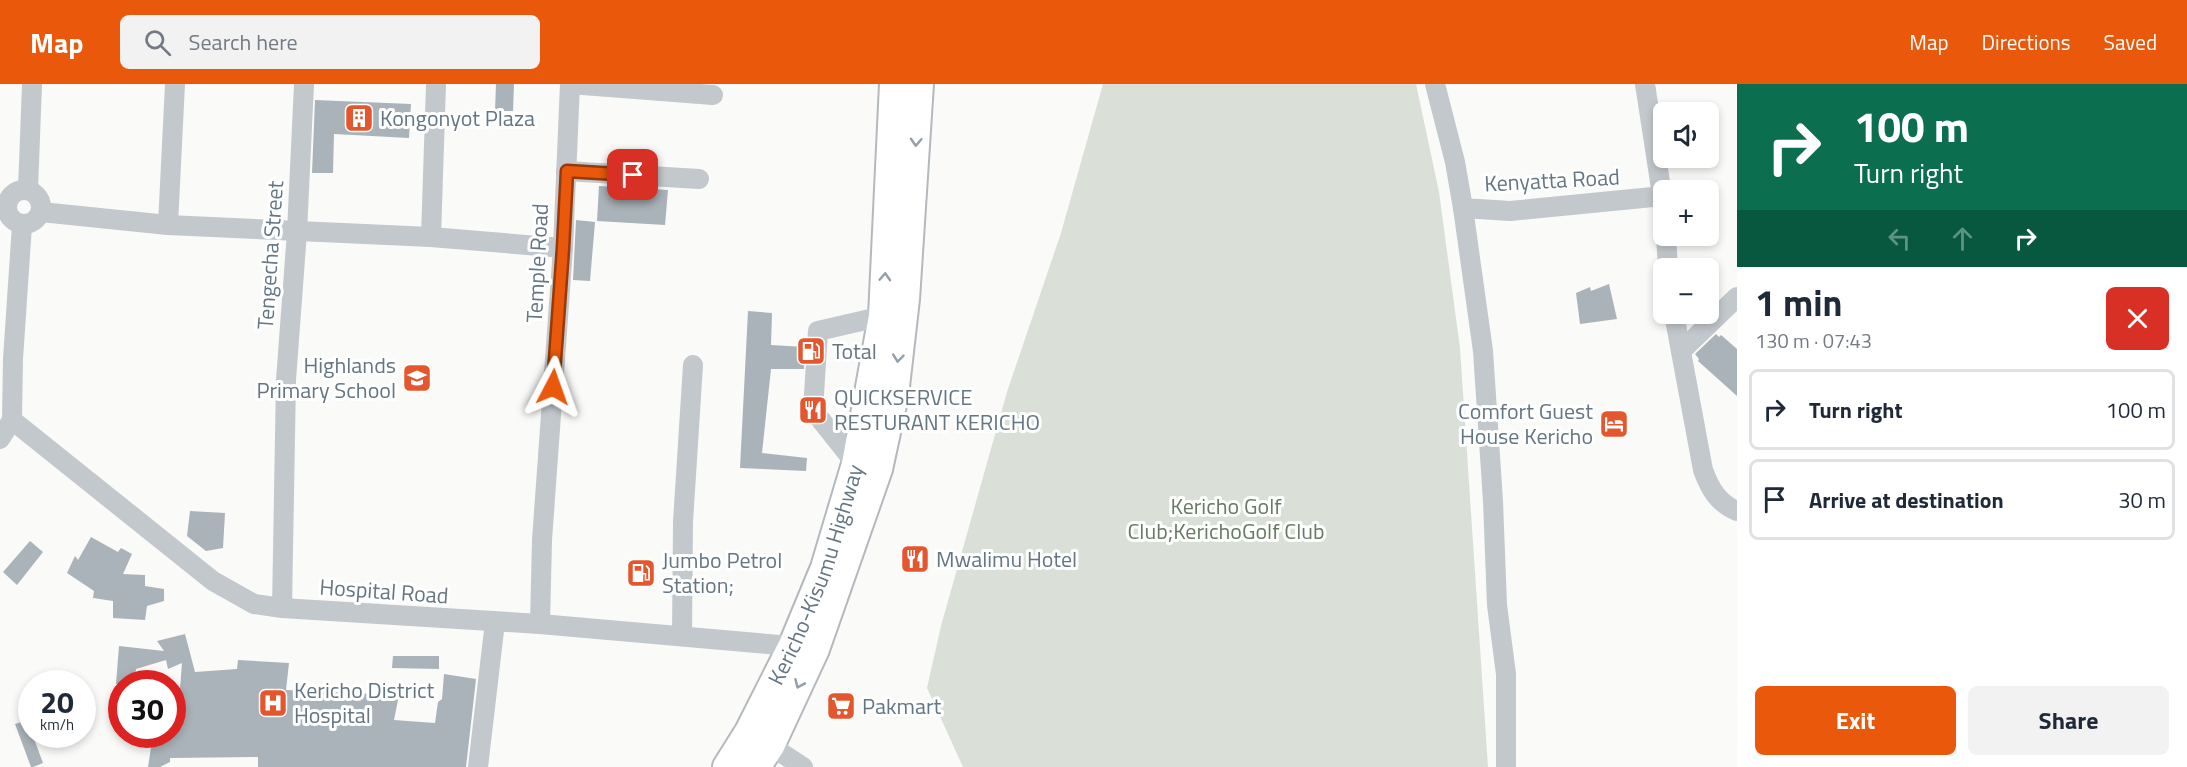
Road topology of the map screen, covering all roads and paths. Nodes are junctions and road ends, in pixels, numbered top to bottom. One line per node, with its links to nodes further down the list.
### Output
1 (32, 84): 14 (street)
2 (175, 84): 19 (street)
3 (304, 84): 20 (street, Tengecha Street)
4 (436, 84): 21 (street)
5 (570, 84): 10 (street); 11 (street, Temple Road)
6 (894, 84): 24 (highway, Kericho-Kisumu Highway, one-way to 6)
7 (919, 84): 36 (highway, Kericho-Kisumu Highway, one-way to 36)
8 (1435, 84): 16 (street, Kenyatta Road)
9 (1645, 84): 13 (street, Kenyatta Road)
10 (713, 95)
11 (567, 171): 12 (street); 22 (street, Temple Road)
12 (699, 179)
13 (1660, 180)
14 (28, 190): 17 (street); 18 (street)
15 (1653, 203): 16 (street, Kenyatta Road)
16 (1463, 208): 41 (street)
17 (41, 212): 18 (street); 19 (street)
18 (22, 225): 28 (street)
19 (168, 225): 20 (street)
20 (297, 232): 21 (street); 32 (street, Tengecha Street)
21 (431, 237): 22 (street)
22 (563, 248): 34 (street, Temple Road)
23 (1737, 297): 26 (street)
24 (883, 316): 30 (highway, Kericho-Kisumu Highway); 30 (street)
25 (1676, 324): 26 (street)
26 (1681, 351): 31 (street)
27 (693, 365): 35 (street)
28 (12, 420): 29 (street); 32 (street, Hospital Road)
29 (0, 439)
30 (856, 464): 36 (highway, Kericho-Kisumu Highway)
31 (1737, 511)
32 (282, 608): 33 (street, Hospital Road)
33 (495, 622): 34 (street, Hospital Road); 38 (street)
34 (540, 624): 35 (street, Hospital Road)
35 (682, 636): 36 (street, Hospital Road)
36 (804, 647): 37 (highway, Kericho-Kisumu Highway)
37 (759, 748): 39 (highway, Kericho-Kisumu Highway); 40 (street)
38 (478, 767)
39 (727, 767)
40 (803, 767)
41 (1506, 767)

